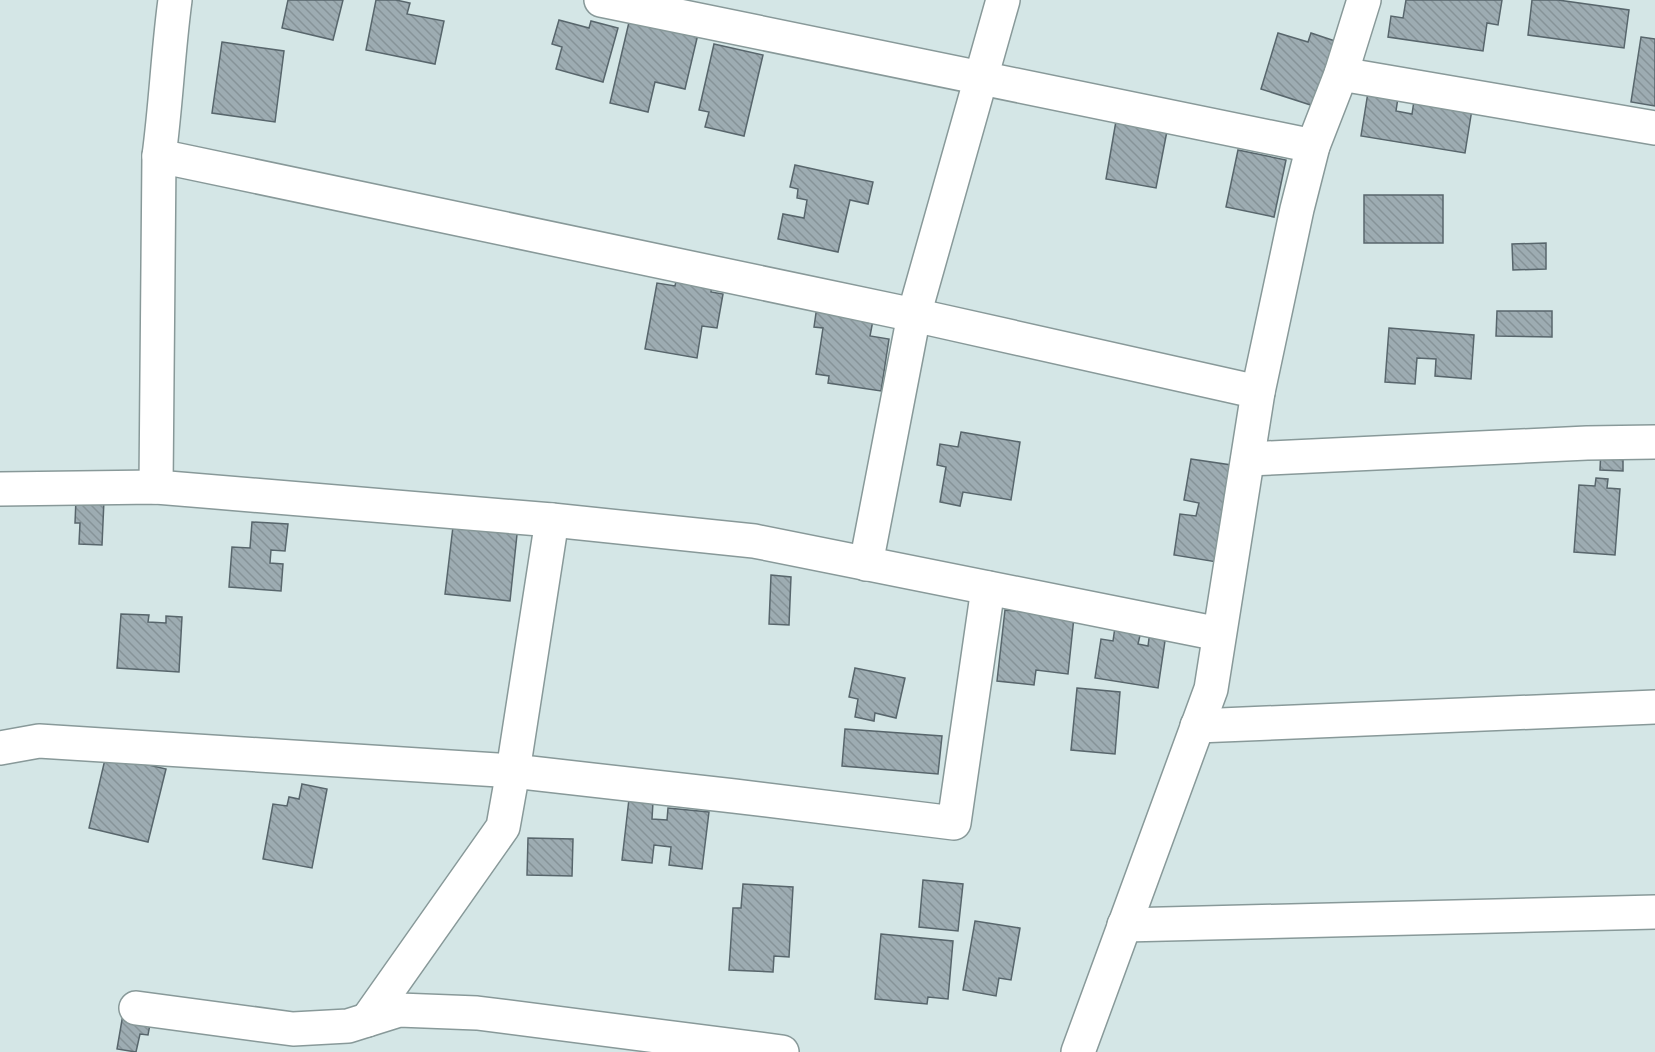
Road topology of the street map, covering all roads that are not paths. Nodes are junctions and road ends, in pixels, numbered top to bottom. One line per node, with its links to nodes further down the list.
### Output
1 (175, 0): 9 (street)
2 (601, 0): 6 (street)
3 (1003, 0): 6 (street)
4 (1364, 0): 5 (street)
5 (1341, 74): 7 (street); 8 (street)
6 (982, 78): 8 (street); 10 (street)
7 (1655, 128)
8 (1313, 146): 11 (street)
9 (159, 156): 10 (street); 14 (street)
10 (914, 315): 11 (street); 17 (street)
11 (1258, 392): 13 (street)
12 (1655, 442): 13 (street)
13 (1248, 459): 19 (street)
14 (156, 487): 15 (street); 16 (street)
15 (0, 489)
16 (552, 520): 17 (street); 23 (street)
17 (866, 564): 18 (street)
18 (988, 588): 19 (street); 23 (street)
19 (1219, 634): 21 (street)
20 (1655, 707): 21 (street)
21 (1197, 726): 25 (street)
22 (0, 748): 23 (street)
23 (513, 771): 27 (street)
24 (1655, 912): 25 (street)
25 (1124, 925): 30 (street)
26 (136, 1008): 28 (street)
27 (367, 1020): 28 (street); 29 (street)
28 (292, 1041)
29 (782, 1052)
30 (1078, 1052)

